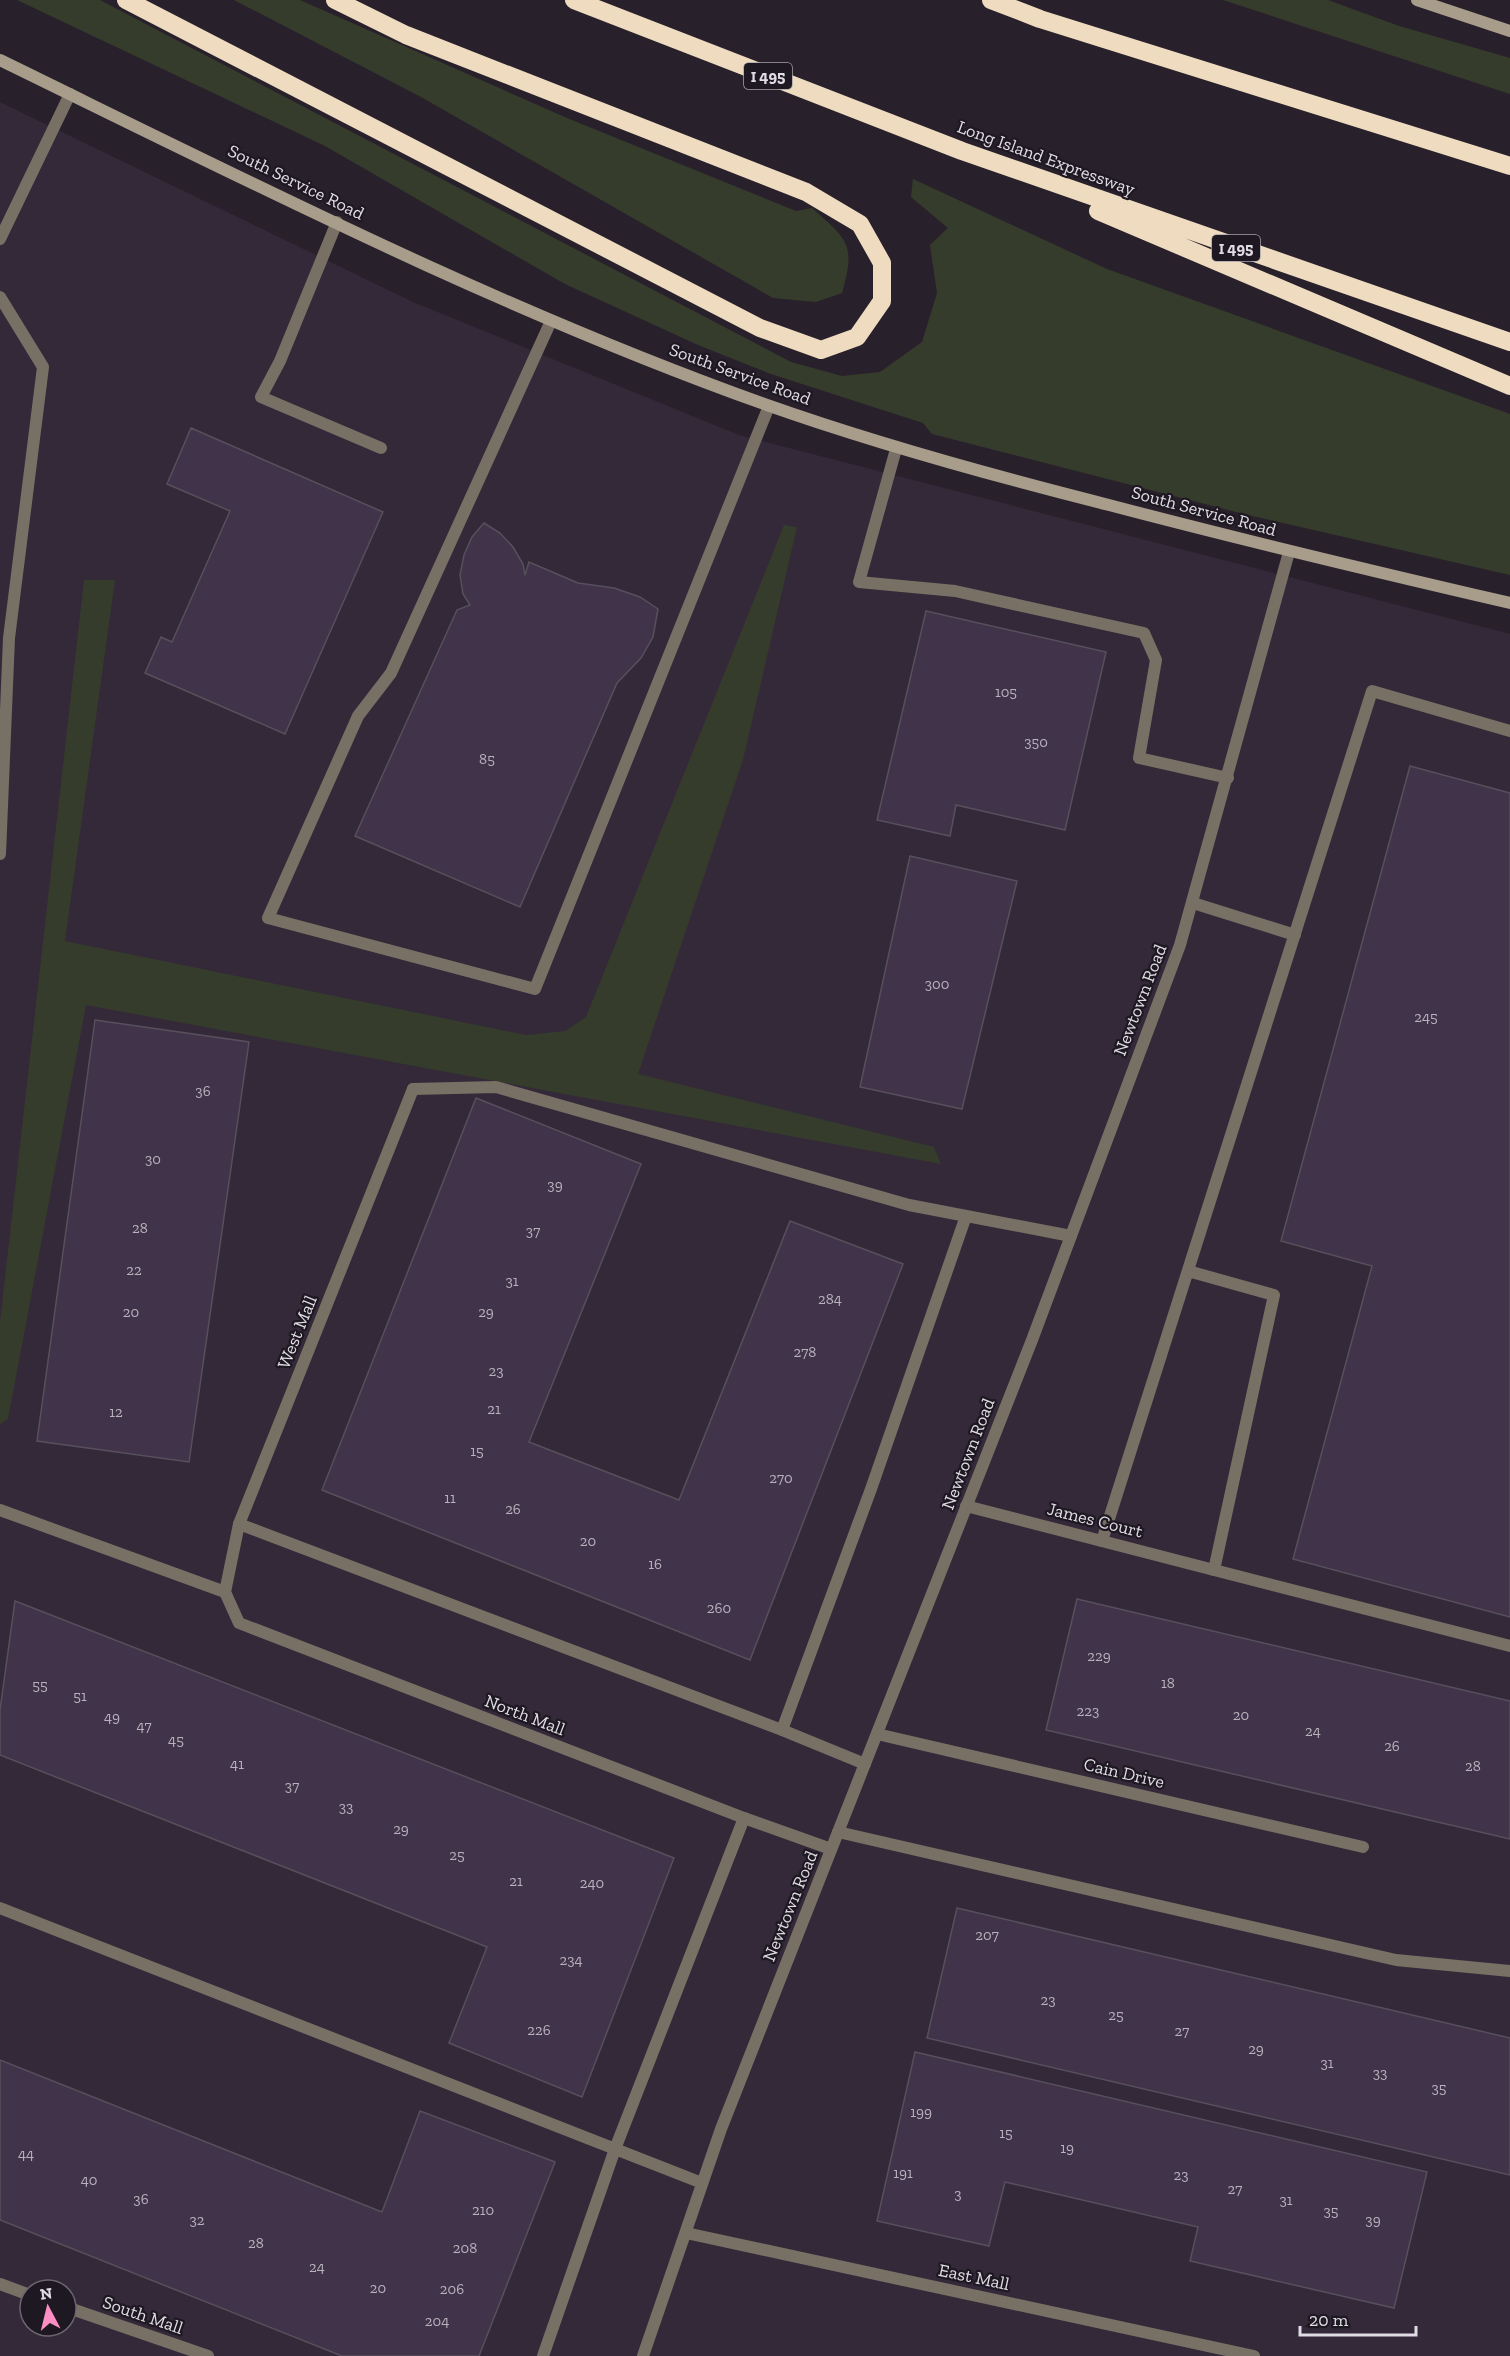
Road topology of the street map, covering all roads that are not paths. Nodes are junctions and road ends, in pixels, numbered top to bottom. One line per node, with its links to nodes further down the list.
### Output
1 (126, 0): 2 (highway)
2 (335, 0)
3 (574, 0): 9 (highway, Long Island Expressway / I 495)
4 (991, 0): 10 (highway)
5 (1417, 0): 6 (main road)
6 (1510, 32)
7 (0, 60): 8 (main road, South Service Road)
8 (70, 94): 11 (main road, South Service Road); 12 (street)
9 (962, 151): 15 (highway, Long Island Expressway / I 495); 16 (highway)
10 (1510, 166)
11 (337, 222): 14 (main road, South Service Road); 18 (street)
12 (0, 239)
13 (0, 297): 24 (street)
14 (551, 321): 17 (main road, South Service Road); 17 (street)
15 (1510, 342)
16 (1510, 386)
17 (769, 406): 19 (main road, South Service Road)
18 (381, 448)
19 (896, 449): 20 (main road, South Service Road); 23 (street)
20 (1289, 552): 21 (main road, South Service Road); 23 (street, Newtown Road)
21 (1510, 603)
22 (1510, 731): 26 (street)
23 (1228, 778): 25 (street, Newtown Road)
24 (0, 854)
25 (1193, 903): 26 (street); 28 (street, Newtown Road)
26 (1295, 935): 29 (street)
27 (966, 1216): 28 (street); 32 (street, West Mall); 37 (street)
28 (1071, 1236): 30 (street, Newtown Road)
29 (1188, 1271): 33 (street); 34 (street)
30 (966, 1506): 33 (street, James Court); 38 (street, Newtown Road)
31 (0, 1510): 35 (street)
32 (239, 1524): 35 (street, West Mall); 37 (street)
33 (1102, 1541): 34 (street, James Court)
34 (1214, 1570): 36 (street, James Court)
35 (225, 1593): 40 (street, North Mall)
36 (1510, 1646)
37 (782, 1730): 39 (street)
38 (877, 1734): 39 (street, Newtown Road); 42 (street, Cain Drive)
39 (865, 1764): 41 (street, Newtown Road)
40 (744, 1818): 43 (street, North Mall); 46 (street)
41 (838, 1832): 43 (street, Newtown Road); 45 (street)
42 (1364, 1847)
43 (831, 1849): 47 (street, Newtown Road)
44 (0, 1908): 46 (street)
45 (1510, 1971)
46 (615, 2149): 47 (street); 53 (street)
47 (702, 2183): 48 (street, Newtown Road)
48 (686, 2233): 54 (street, Newtown Road); 55 (street, East Mall)
49 (0, 2284): 50 (street)
50 (18, 2291)
51 (78, 2311): 52 (street, South Mall)
52 (208, 2356)
53 (543, 2356)
54 (643, 2356)
55 (1254, 2356)

